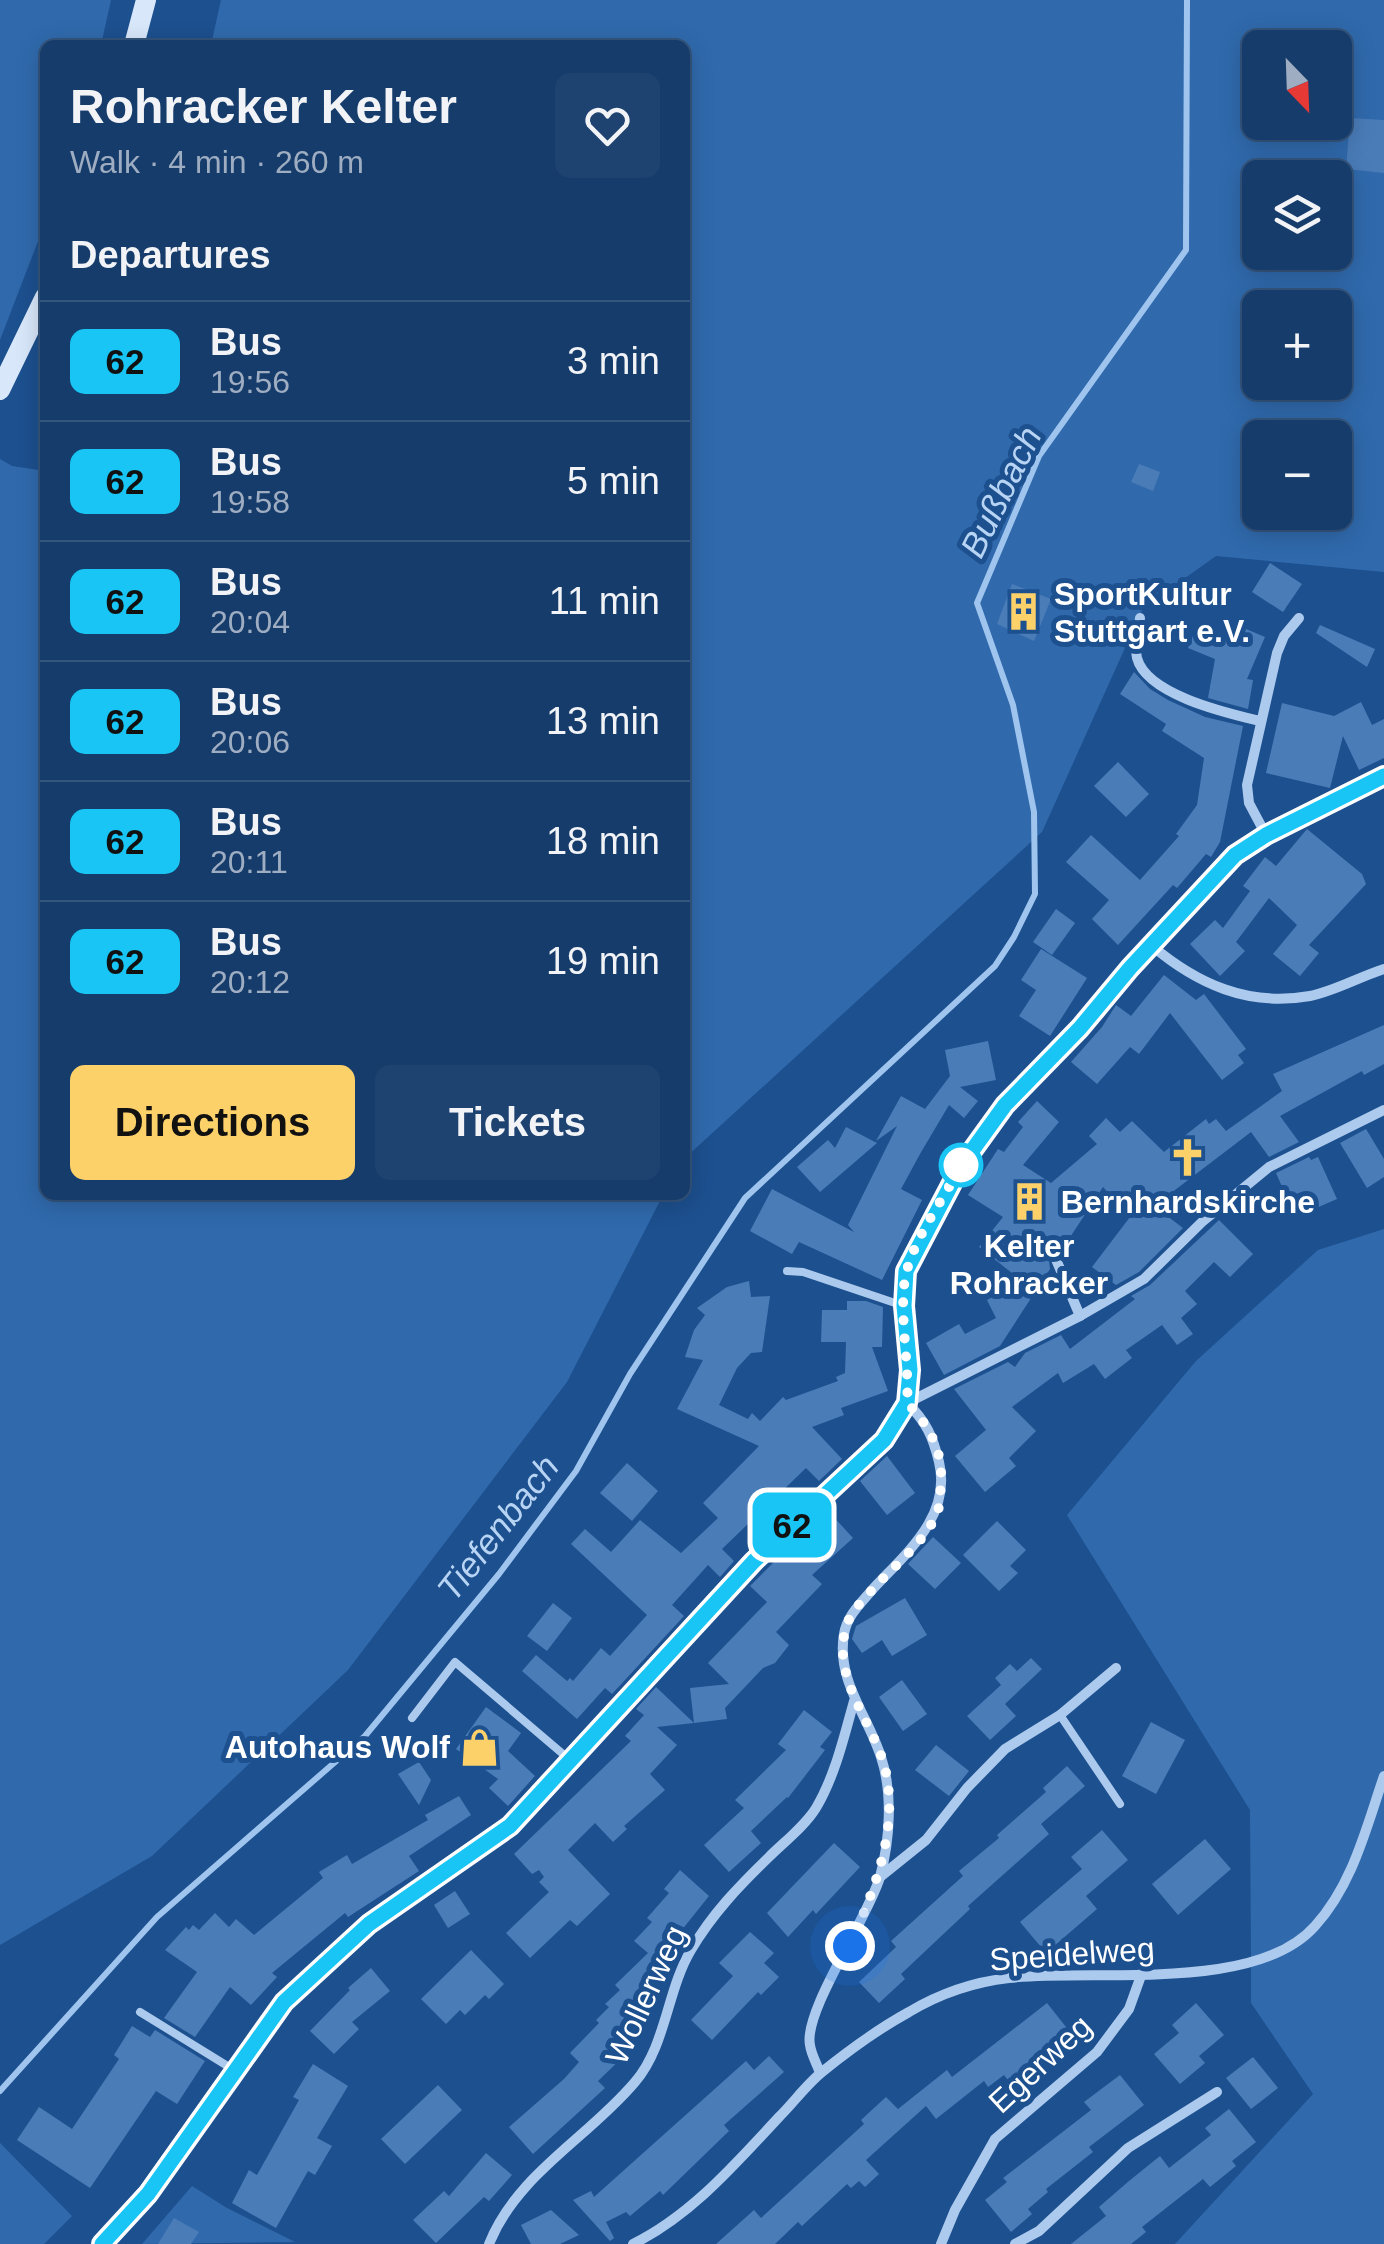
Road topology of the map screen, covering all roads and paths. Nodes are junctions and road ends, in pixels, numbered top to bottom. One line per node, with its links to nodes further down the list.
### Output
1 (146, 0): 2 (street)
2 (135, 40)
3 (40, 308): 4 (street)
4 (0, 390)
5 (1140, 618): 7 (street)
6 (1299, 618): 7 (street)
7 (1260, 720): 9 (street)
8 (1384, 776): 9 (street)
9 (1266, 835): 10 (street)
10 (1152, 944): 11 (street); 15 (street)
11 (1384, 970)
12 (1384, 1110): 16 (street)
13 (1056, 1256): 16 (street)
14 (788, 1271): 15 (lane)
15 (904, 1306): 17 (street)
16 (1080, 1316): 17 (street)
17 (907, 1403): 19 (street); 22 (street)
18 (1116, 1668): 20 (street)
19 (855, 1700): 25 (street); 32 (street, Wollerweg)
20 (1060, 1715): 24 (lane); 25 (street)
21 (412, 1718): 22 (lane)
22 (571, 1761): 28 (street)
23 (1384, 1776): 26 (street, Speidelweg)
24 (1120, 1804)
25 (880, 1877): 29 (street)
26 (1142, 1973): 29 (street, Speidelweg); 34 (street, Egerweg)
27 (140, 2012): 28 (lane)
28 (234, 2070): 31 (street)
29 (820, 2073): 33 (street, Speidelweg)
30 (1217, 2092): 35 (street)
31 (102, 2244)
32 (489, 2244)
33 (633, 2244)
34 (941, 2244)
35 (1015, 2244)

